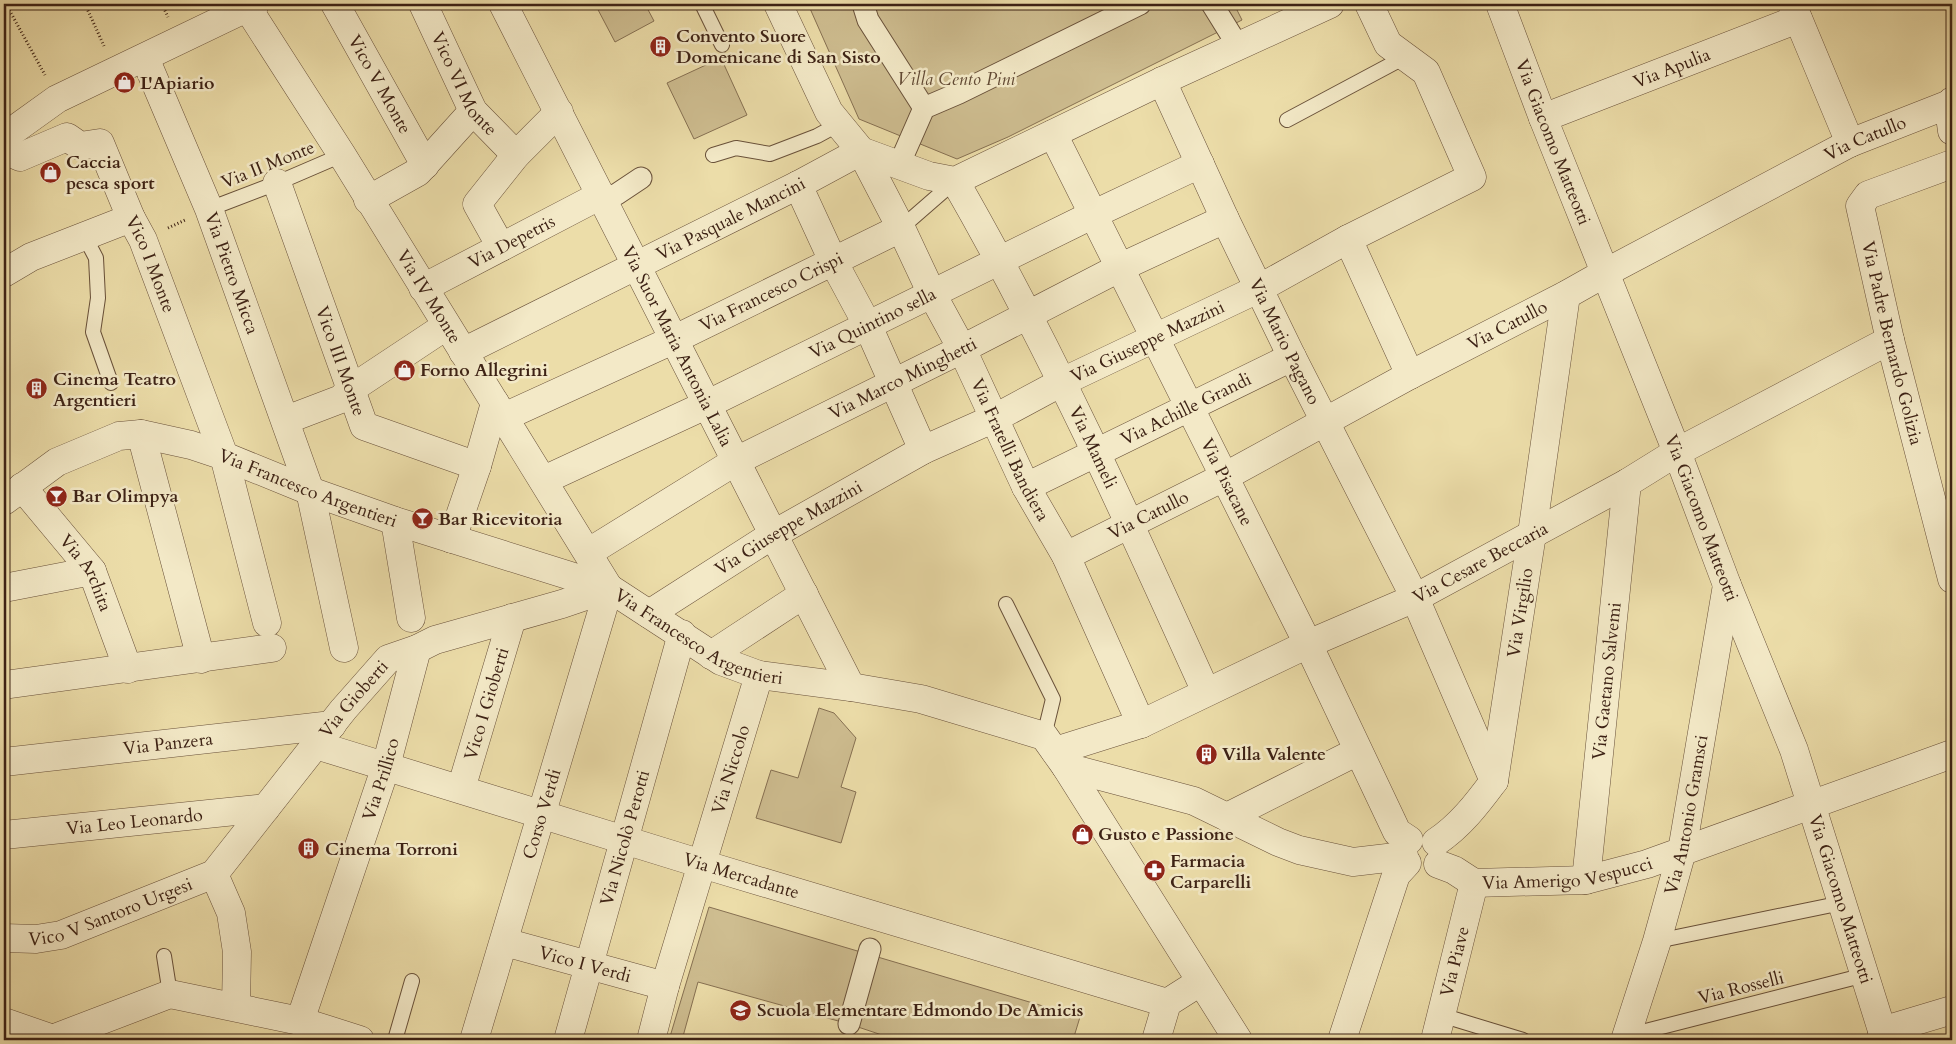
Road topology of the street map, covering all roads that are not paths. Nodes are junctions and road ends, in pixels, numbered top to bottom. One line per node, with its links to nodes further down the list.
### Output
1 (335, 4): 37 (street, Vico V Monte)
2 (423, 4): 21 (street, Vico VI Monte)
3 (503, 4): 22 (street, Via Suor Maria Antonia Lalia)
4 (702, 4): 14 (lane)
5 (778, 4): 25 (street, Via Fratelli Bandiera)
6 (863, 4): 20 (street)
7 (1140, 4): 20 (street)
8 (1212, 4): 15 (street)
9 (1330, 4): 15 (street)
10 (1369, 4): 16 (street, Via Giuseppe Mazzini)
11 (1500, 4): 23 (street, Via Giacomo Matteotti)
12 (251, 5): 17 (street); 32 (street, Via IV Monte)
13 (1795, 11): 23 (street, Via Apulia); 29 (street)
14 (722, 45)
15 (1238, 46): 18 (street)
16 (1405, 57): 24 (lane); 51 (street, Via Giuseppe Mazzini)
17 (145, 58): 28 (street); 45 (street, Via Pietro Micca)
18 (1162, 81): 27 (street); 35 (street, Via Mario Pagano)
19 (1952, 102): 26 (street); 29 (street, Via Catullo)
20 (924, 108): 38 (street)
21 (473, 111): 33 (street, Vico VI Monte); 37 (street)
22 (559, 112): 33 (street); 43 (street, Via Suor Maria Antonia Lalia)
23 (1543, 118): 58 (street, Via Giacomo Matteotti)
24 (1287, 120)
25 (839, 124): 31 (street, Via Fratelli Bandiera); 34 (lane)
26 (1952, 130)
27 (1053, 134): 40 (street); 46 (street, Via Pisacane)
28 (4, 138)
29 (1850, 143): 58 (street, Via Catullo)
30 (4, 150): 49 (street, Vico I Monte)
31 (861, 150): 38 (street); 42 (street, Via Pasquale Mancini); 48 (street, Via Fratelli Bandiera)
32 (342, 155): 41 (lane, Via II Monte); 44 (street, Via IV Monte)
33 (516, 155): 52 (street)
34 (713, 155)
35 (1200, 164): 46 (street, Via Quintino sella); 47 (street, Via Mario Pagano)
36 (1952, 164): 68 (street, Via Padre Bernardo Golizia)
37 (425, 165): 44 (street)
38 (899, 165): 40 (street)
39 (641, 178): 43 (street)
40 (955, 181): 48 (lane); 54 (street, Via Mameli)
41 (277, 183): 45 (lane, Via II Monte); 76 (street, Vico III Monte)
42 (798, 185): 53 (street); 55 (street, Via Pasquale Mancini)
43 (602, 198): 52 (street, Via Depetris); 55 (street, Via Suor Maria Antonia Lalia)
44 (368, 200): 59 (street, Via IV Monte)
45 (208, 209): 81 (street, Via Pietro Micca)
46 (1092, 215): 54 (street, Via Quintino sella); 56 (street, Via Pisacane)
47 (1225, 219): 56 (street, Via Marco Minghetti); 60 (street, Via Mario Pagano)
48 (901, 228): 53 (street, Via Francesco Crispi); 61 (street, Via Fratelli Bandiera)
49 (137, 229): 50 (street); 87 (street, Vico I Monte)
50 (85, 237): 57 (street); 75 (lane)
51 (1348, 239): 60 (street, Via Giuseppe Mazzini); 72 (street)
52 (501, 247): 59 (street, Via Depetris)
53 (833, 261): 65 (street); 67 (street, Via Francesco Crispi)
54 (1001, 261): 61 (street, Via Quintino sella); 63 (street, Via Mameli)
55 (637, 266): 67 (street, Via Suor Maria Antonia Lalia); 70 (street, Via Pasquale Mancini)
56 (1119, 268): 63 (street, Via Marco Minghetti); 66 (street, Via Pisacane)
57 (4, 273)
58 (1605, 273): 62 (street, Via Catullo); 86 (street, Via Giacomo Matteotti)
59 (423, 288): 64 (street, Via IV Monte)
60 (1260, 288): 66 (street, Via Giuseppe Mazzini); 71 (street, Via Mario Pagano)
61 (932, 294): 65 (street, Via Quintino sella); 69 (street, Via Fratelli Bandiera)
62 (1566, 296): 72 (street, Via Catullo); 99 (street, Via Virgilio)
63 (1028, 315): 69 (street, Via Marco Minghetti); 74 (street, Via Mameli)
64 (446, 326): 70 (street, Via IV Monte); 76 (street)
65 (868, 326): 73 (street); 77 (street, Via Quintino sella)
66 (1156, 338): 74 (street, Via Giuseppe Mazzini); 78 (street, Via Pisacane)
67 (675, 339): 77 (street, Via Suor Maria Antonia Lalia); 79 (street, Via Francesco Crispi)
68 (1890, 340): 86 (street, Via Cesare Beccaria); 104 (street, Via Padre Bernardo Golizia)
69 (962, 349): 73 (street, Via Marco Minghetti); 80 (street, Via Fratelli Bandiera)
70 (463, 352): 79 (street, Via IV Monte)
71 (1292, 357): 78 (street, Via Achille Grandi); 82 (street, Via Mario Pagano)
72 (1410, 375): 82 (street, Via Catullo)
73 (894, 382): 84 (street); 88 (street, Via Marco Minghetti)
74 (1062, 382): 80 (street, Via Giuseppe Mazzini); 85 (street, Via Mameli)
75 (111, 383)
76 (351, 389): 81 (street); 89 (street, Vico III Monte)
77 (708, 404): 88 (street, Via Suor Maria Antonia Lalia); 91 (street, Via Quintino sella)
78 (1190, 407): 85 (street, Via Achille Grandi); 90 (street, Via Pisacane)
79 (499, 410): 89 (street); 91 (street, Via IV Monte)
80 (995, 418): 84 (street, Via Giuseppe Mazzini); 93 (street, Via Fratelli Bandiera)
81 (286, 420): 94 (street, Via Pietro Micca)
82 (1326, 422): 90 (street, Via Catullo); 109 (street, Via Mario Pagano)
83 (141, 434): 87 (street, Via Francesco Argentieri); 95 (street, Via Francesco Argentieri); 119 (street)
84 (923, 450): 98 (street, Via Giuseppe Mazzini)
85 (1096, 452): 93 (street, Via Achille Grandi); 97 (street, Via Mameli)
86 (1678, 452): 92 (street, Via Cesare Beccaria); 105 (street, Via Giacomo Matteotti)
87 (224, 456): 94 (street, Via Francesco Argentieri); 119 (street, Vico I Monte)
88 (736, 460): 98 (street, Via Suor Maria Antonia Lalia); 101 (street, Via Marco Minghetti)
89 (477, 466): 100 (street)
90 (1224, 477): 97 (street, Via Catullo); 115 (street, Via Pisacane)
91 (544, 480): 101 (street, Via IV Monte)
92 (1627, 483): 99 (street, Via Cesare Beccaria); 145 (street, Via Gaetano Salvemi)
93 (1026, 487): 102 (street, Via Fratelli Bandiera)
94 (310, 491): 96 (street, Via Francesco Argentieri); 116 (street, Via Pietro Micca)
95 (13, 494): 103 (street, Via Archita)
96 (395, 521): 100 (street, Via Francesco Argentieri); 112 (street)
97 (1130, 523): 102 (street, Via Catullo); 124 (street, Via Mameli)
98 (774, 534): 108 (street, Via Suor Maria Antonia Lalia); 111 (street, Via Giuseppe Mazzini)
99 (1532, 534): 109 (street, Via Cesare Beccaria); 132 (street, Via Virgilio)
100 (452, 538): 107 (street, Via Francesco Argentieri)
101 (589, 552): 107 (street, Via IV Monte)
102 (1066, 556): 125 (street, Via Fratelli Bandiera)
103 (92, 571): 106 (street); 120 (street, Via Archita)
104 (1952, 579)
105 (1727, 585): 134 (street, Via Giacomo Matteotti); 141 (street, Via Antonio Gramsci)
106 (4, 588)
107 (609, 588): 111 (street, Via Francesco Argentieri); 113 (street, Via Gioberti); 136 (street, Corso Verdi)
108 (804, 594): 118 (street); 123 (street, Via Suor Maria Antonia Lalia)
109 (1415, 598): 115 (street, Via Cesare Beccaria); 132 (street, Via Mario Pagano)
110 (1006, 604): 127 (lane)
111 (649, 614): 114 (street, Via Francesco Argentieri)
112 (411, 618)
113 (512, 618): 117 (street, Via Gioberti); 133 (street, Vico I Gioberti)
114 (682, 634): 118 (street, Via Francesco Argentieri); 139 (street, Via Nicolò Perotti)
115 (1308, 644): 124 (street, Via Cesare Beccaria); 128 (street, Via Pisacane)
116 (344, 648)
117 (417, 649): 126 (street, Via Gioberti); 131 (street, Via Prillico)
118 (711, 654): 121 (street, Via Francesco Argentieri)
119 (201, 659): 120 (street)
120 (128, 669): 122 (street)
121 (759, 674): 123 (street, Via Francesco Argentieri); 143 (street, Via Niccolo)
122 (4, 685)
123 (851, 687): 127 (street, Via Francesco Argentieri)
124 (1206, 692): 125 (street, Via Cesare Beccaria)
125 (1141, 724): 127 (street, Via Cesare Beccaria)
126 (324, 735): 130 (street, Via Panzera); 131 (street, Via Mercadante); 135 (street, Via Gioberti)
127 (1055, 751): 137 (street); 156 (street)
128 (1358, 751): 137 (street); 140 (street, Via Pisacane)
129 (1952, 754): 134 (street, Via Amerigo Vespucci)
130 (4, 762)
131 (386, 766): 133 (street, Via Mercadante); 162 (street, Via Prillico)
132 (1494, 781): 142 (street)
133 (461, 789): 136 (street, Via Mercadante)
134 (1812, 806): 141 (street, Via Amerigo Vespucci); 147 (street, Via Giacomo Matteotti)
135 (266, 808): 138 (street, Via Leo Leonardo); 144 (street, Via Gioberti)
136 (542, 814): 139 (street, Via Mercadante); 150 (street, Corso Verdi)
137 (1227, 817): 140 (street)
138 (4, 835)
139 (625, 839): 143 (street, Via Mercadante); 153 (street, Via Nicolò Perotti)
140 (1404, 848): 142 (street); 176 (street)
141 (1682, 851): 145 (street, Via Amerigo Vespucci); 149 (street, Via Antonio Gramsci)
142 (1437, 853): 146 (street, Via Amerigo Vespucci)
143 (702, 864): 157 (street, Via Niccolo); 159 (street, Via Mercadante)
144 (214, 874): 148 (street, Vico V Santoro Urgesi); 160 (street)
145 (1586, 880): 146 (street, Via Amerigo Vespucci)
146 (1474, 883): 165 (street, Via Piave)
147 (1842, 903): 149 (lane); 154 (street, Via Giacomo Matteotti)
148 (4, 938)
149 (1657, 941): 167 (street, Via Antonio Gramsci)
150 (504, 942): 153 (street, Vico I Verdi); 171 (street, Corso Verdi)
151 (870, 949): 164 (street)
152 (164, 956): 158 (lane)
153 (588, 966): 157 (street, Vico I Verdi); 172 (street, Via Nicolò Perotti)
154 (1865, 975): 166 (street, Via Giacomo Matteotti); 167 (lane, Via Rosselli)
155 (412, 981): 170 (lane)
156 (1200, 982): 159 (street); 175 (street)
157 (665, 986): 173 (street, Via Niccolo)
158 (170, 994): 160 (street); 168 (street)
159 (1166, 1003): 174 (street)
160 (236, 1007): 162 (street)
161 (1952, 1010): 166 (street)
162 (300, 1021): 169 (street)
163 (4, 1022): 168 (street)
164 (849, 1024)
165 (1438, 1028): 177 (lane)
166 (1884, 1036)
167 (1625, 1038)
168 (48, 1039)
169 (360, 1040)
170 (395, 1040)
171 (474, 1040)
172 (568, 1040)
173 (651, 1040)
174 (1156, 1040)
175 (1238, 1040)
176 (1342, 1040)
177 (1523, 1040)

